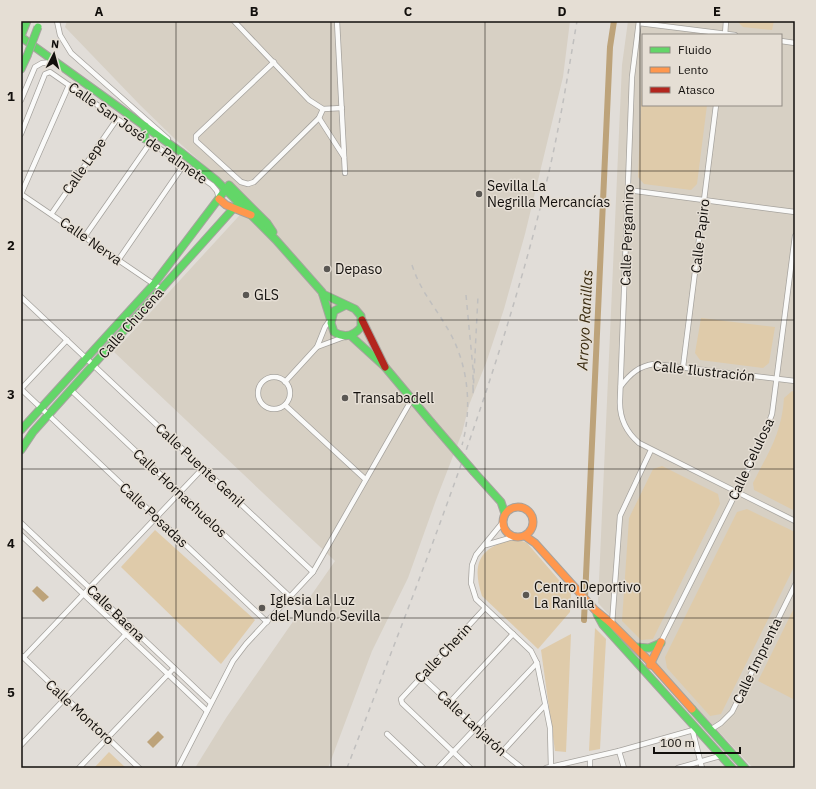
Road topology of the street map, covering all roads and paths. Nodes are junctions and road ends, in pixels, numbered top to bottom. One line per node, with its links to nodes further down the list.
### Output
1 (27, 21): 9 (main road)
2 (57, 21): 25 (street)
3 (234, 21): 13 (street)
4 (337, 21): 18 (street)
5 (726, 21): 8 (street)
6 (639, 22): 8 (street); 30 (street, Calle Pergamino)
7 (39, 24): 14 (main road, bridge)
8 (725, 34)
9 (23, 38): 12 (main road, Calle San José de Palmete)
10 (782, 41): 11 (street)
11 (795, 42)
12 (56, 62): 16 (street); 22 (main road, Calle San José de Palmete)
13 (274, 62): 19 (street); 20 (street)
14 (21, 69)
15 (69, 85): 21 (street, Calle San José de Palmete); 23 (street, Calle San José de Palmete); 31 (street)
16 (21, 100)
17 (716, 106): 34 (street, Calle Papiro)
18 (342, 108): 19 (street); 26 (street)
19 (323, 109): 20 (street)
20 (320, 118): 26 (street)
21 (117, 119): 24 (street, Calle San José de Palmete); 37 (street, Calle Lepe)
22 (145, 126): 24 (main road); 25 (main road, Calle San José de Palmete)
23 (21, 134)
24 (148, 141): 27 (street, Calle San José de Palmete); 39 (street)
25 (182, 153): 29 (main road, Calle San José de Palmete)
26 (344, 157): 28 (street)
27 (183, 166): 32 (street, Calle San José de Palmete); 42 (street)
28 (346, 173)
29 (224, 189): 32 (main road, Calle Chucena); 33 (main road, Calle San José de Palmete)
30 (628, 190): 34 (street); 60 (street, Calle Pergamino)
31 (21, 194): 37 (street, Calle Nerva)
32 (219, 199): 35 (main road); 43 (main road, Calle Chucena)
33 (241, 200): 35 (main road, Calle Chucena); 38 (main road); 41 (main road)
34 (704, 200): 36 (street); 56 (street, Calle Papiro)
35 (234, 208): 38 (main road); 44 (main road, Calle Chucena)
36 (795, 212)
37 (52, 213): 39 (street, Calle Nerva)
38 (253, 215): 41 (main road)
39 (85, 236): 42 (street, Calle Nerva)
40 (795, 236): 57 (street, Calle Celulosa)
41 (276, 240): 45 (main road)
42 (118, 259): 43 (street, Calle Nerva)
43 (154, 284): 44 (street, Calle Nerva); 53 (main road, Calle Chucena)
44 (161, 289): 54 (main road, Calle Chucena)
45 (323, 294): 47 (main road); 48 (main road)
46 (21, 297): 51 (street, Calle Puente Genil)
47 (346, 305): 48 (main road); 49 (main road)
48 (330, 319): 50 (main road); 52 (street)
49 (362, 319): 50 (main road); 55 (main road)
50 (348, 336): 52 (street); 55 (main road)
51 (67, 340): 53 (street, Calle Puente Genil); 61 (street)
52 (318, 347): 58 (street)
53 (86, 358): 54 (street, Calle Puente Genil); 65 (main road, Calle Chucena)
54 (93, 365): 62 (main road, Calle Chucena); 70 (street, Calle Puente Genil)
55 (385, 367): 63 (main road)
56 (684, 367): 57 (street, Calle Ilustración); 60 (street, Calle Ilustración)
57 (777, 379): 59 (street, Calle Ilustración); 73 (street, Calle Celulosa)
58 (285, 382): 64 (street); 64 (street)
59 (795, 382)
60 (621, 386): 69 (street, Calle Pergamino)
61 (21, 389): 65 (street, Calle Posadas)
62 (70, 390): 66 (main road, Calle Chucena); 72 (street, Calle Hornachuelos)
63 (412, 398): 71 (street); 74 (main road, bridge)
64 (285, 405): 71 (street)
65 (41, 409): 66 (street, Calle Posadas); 67 (main road, Calle Chucena)
66 (48, 415): 68 (main road, Calle Chucena); 77 (street, Calle Posadas)
67 (21, 430)
68 (21, 450)
69 (651, 450): 73 (street, Calle Pergamino); 95 (street)
70 (203, 468): 72 (street); 87 (street, Calle Puente Genil)
71 (365, 479): 87 (street)
72 (179, 492): 77 (street); 91 (street, Calle Hornachuelos)
73 (736, 492): 78 (street, Calle Pergamino); 98 (street, Calle Celulosa)
74 (501, 502): 75 (main road); 76 (main road)
75 (512, 508): 76 (main road); 81 (main road)
76 (505, 514): 79 (main road)
77 (156, 518): 89 (street); 94 (street, Calle Posadas)
78 (795, 521)
79 (503, 522): 84 (main road); 86 (street)
80 (21, 523): 89 (street, Calle Baena)
81 (531, 530): 83 (main road); 85 (main road)
82 (21, 535): 90 (street, Calle Baena)
83 (525, 536): 84 (main road); 85 (main road)
84 (513, 537): 86 (street)
85 (535, 543): 93 (main road)
86 (483, 547): 92 (street)
87 (313, 572): 91 (street)
88 (795, 585): 114 (street, Calle Imprenta)
89 (90, 588): 90 (street); 103 (street, Calle Baena)
90 (84, 594): 96 (street, Calle Baena); 100 (street)
91 (290, 597): 94 (street)
92 (485, 608): 97 (street); 106 (street, Calle Cherin)
93 (595, 610): 95 (main road); 105 (main road)
94 (267, 622): 109 (street)
95 (612, 624): 99 (main road)
96 (126, 634): 104 (street, Calle Baena); 107 (street)
97 (513, 634): 101 (street); 108 (street)
98 (661, 642): 99 (main road); 102 (main road)
99 (636, 647): 102 (main road)
100 (22, 656): 107 (street, Calle Montoro)
101 (537, 663): 110 (street); 112 (street)
102 (650, 663): 105 (main road); 114 (main road)
103 (174, 668): 104 (street); 109 (street, Calle Baena)
104 (168, 674): 111 (street, Calle Baena); 116 (street)
105 (649, 676): 113 (main road)
106 (422, 677): 108 (street, Calle Lanjarón); 119 (street, Calle Cherin)
107 (65, 698): 116 (street, Calle Montoro); 117 (street)
108 (450, 702): 112 (street, Calle Lanjarón)
109 (211, 703): 111 (street)
110 (545, 705): 121 (street); 132 (street)
111 (207, 711): 127 (street)
112 (477, 727): 119 (street); 121 (street, Calle Lanjarón)
113 (695, 730): 114 (main road); 118 (main road); 120 (street); 122 (main road); 124 (street)
114 (710, 730): 118 (main road)
115 (387, 734): 128 (street)
116 (108, 738): 125 (street); 126 (street, Calle Montoro)
117 (21, 745)
118 (727, 749): 138 (main road)
119 (453, 751): 129 (street); 130 (street)
120 (619, 751): 123 (street); 134 (street)
121 (502, 752): 131 (street, Calle Lanjarón)
122 (720, 756): 124 (street); 137 (main road)
123 (590, 758): 132 (street); 133 (street)
124 (700, 762): 135 (street); 136 (street)
125 (79, 768)
126 (139, 768)
127 (178, 768)
128 (424, 768)
129 (438, 768)
130 (470, 768)
131 (522, 768)
132 (549, 768)
133 (590, 768)
134 (624, 768)
135 (678, 768)
136 (702, 768)
137 (732, 768)
138 (745, 768)

